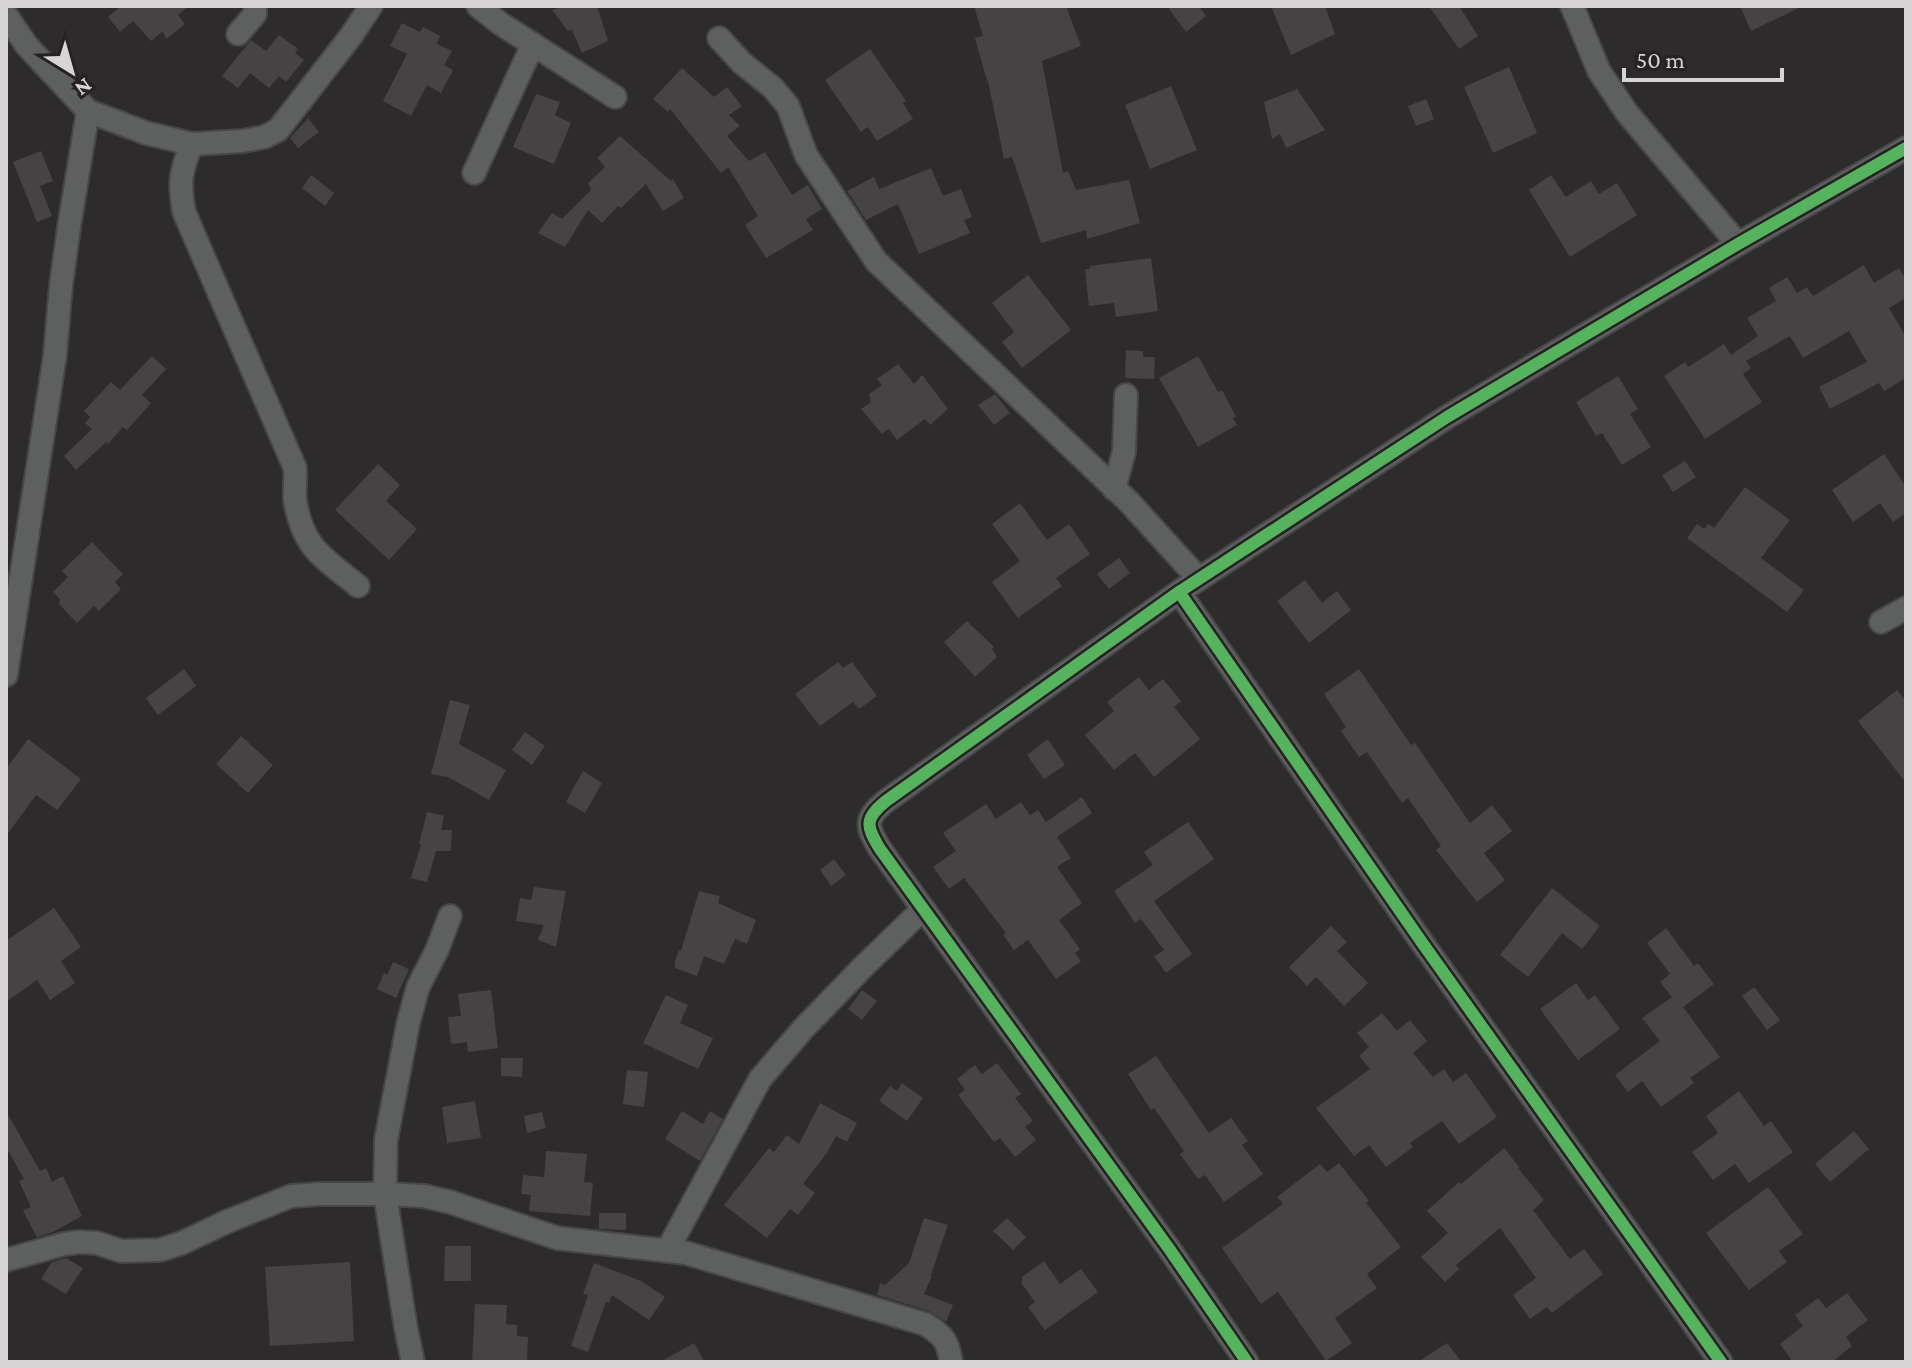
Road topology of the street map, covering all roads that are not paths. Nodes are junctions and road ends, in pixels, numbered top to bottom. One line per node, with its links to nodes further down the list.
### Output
1 (255, 6): 6 (street)
2 (371, 6): 11 (street)
3 (478, 6): 8 (street)
4 (1572, 6): 14 (street)
5 (6, 15): 10 (street)
6 (238, 34)
7 (719, 38): 16 (street)
8 (533, 44): 9 (street); 13 (street)
9 (615, 97)
10 (88, 111): 11 (street); 22 (street)
11 (192, 144): 18 (street)
12 (1906, 148): 14 (street)
13 (474, 173)
14 (1738, 244): 17 (street)
15 (1126, 395): 16 (street)
16 (1114, 489): 17 (street)
17 (1199, 579): 19 (street)
18 (358, 586)
19 (1179, 592): 23 (street); 31 (street)
20 (1906, 608): 21 (street)
21 (1881, 622)
22 (6, 675)
23 (923, 909): 26 (street); 30 (street)
24 (450, 916): 25 (street)
25 (385, 1194): 26 (street); 27 (street); 28 (street)
26 (667, 1251): 29 (street)
27 (6, 1260)
28 (413, 1362)
29 (951, 1362)
30 (1247, 1362)
31 (1721, 1362)

